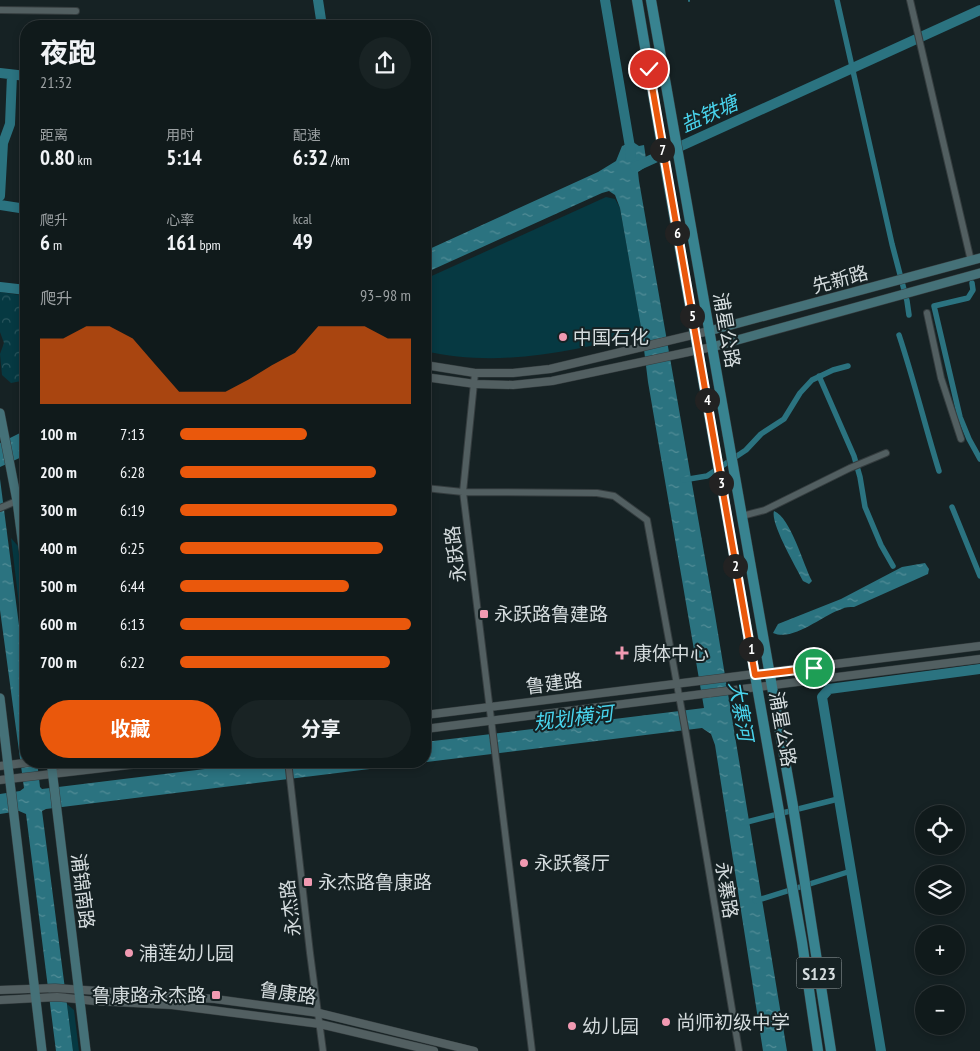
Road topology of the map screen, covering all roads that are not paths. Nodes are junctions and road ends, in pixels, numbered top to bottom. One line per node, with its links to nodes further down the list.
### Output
1 (637, 0): 10 (main road, 浦星公路 / S123)
2 (651, 0): 9 (main road, 浦星公路 / S123)
3 (910, 0): 6 (street)
4 (0, 10): 5 (street)
5 (76, 11)
6 (975, 259): 9 (main road, 先新路)
7 (980, 273): 11 (main road, 先新路)
8 (927, 313): 18 (street)
9 (709, 331): 10 (street); 11 (main road, 浦星公路 / S123)
10 (695, 335): 12 (main road, 浦星公路 / S123); 14 (street)
11 (712, 347): 12 (street); 25 (main road, 浦星公路 / S123)
12 (698, 350): 16 (street); 30 (main road, 浦星公路 / S123)
13 (431, 366): 14 (street)
14 (475, 373): 16 (street, 永跃路)
15 (431, 378): 16 (street)
16 (475, 384): 21 (street, 永跃路)
17 (0, 413): 23 (main road)
18 (962, 439)
19 (886, 453): 25 (street)
20 (431, 489): 21 (street)
21 (463, 492): 31 (street); 36 (street, 永跃路)
22 (20, 500): 23 (street)
23 (17, 501): 24 (street); 26 (main road)
24 (0, 508)
25 (742, 516): 29 (main road, 浦星公路 / S123)
26 (20, 524)
27 (980, 646): 29 (street)
28 (980, 659): 32 (street)
29 (769, 673): 30 (street); 32 (main road, 浦星公路 / S123)
30 (755, 675): 31 (street, 鲁建路); 33 (main road, 浦星公路 / S123)
31 (677, 684): 35 (street); 36 (street, 鲁建路)
32 (772, 686): 33 (street); 63 (main road, 浦星公路 / S123)
33 (758, 688): 35 (street, 鲁建路); 62 (main road, 浦星公路 / S123)
34 (0, 698): 41 (main road)
35 (680, 698): 38 (street, 鲁建路); 61 (street, 永寨路)
36 (490, 707): 37 (street, 鲁建路); 38 (street, 永跃路)
37 (431, 714)
38 (492, 721): 39 (street, 鲁建路); 60 (street, 永跃路)
39 (431, 728)
40 (20, 764): 41 (street)
41 (4, 766): 46 (main road)
42 (52, 768): 45 (main road, 浦锦南路)
43 (110, 768): 45 (street)
44 (289, 768): 53 (street, 永杰路)
45 (52, 775): 46 (street); 49 (main road, 浦锦南路)
46 (5, 780): 47 (main road)
47 (35, 988): 48 (street, 鲁康路); 49 (street, 鲁康路); 50 (main road)
48 (0, 990)
49 (79, 990): 52 (main road, 浦锦南路); 53 (street, 鲁康路)
50 (36, 998): 51 (street, 鲁康路); 52 (street, 鲁康路); 55 (main road)
51 (0, 1000)
52 (80, 1000): 54 (street, 鲁康路); 56 (main road, 浦锦南路)
53 (319, 1013): 54 (street, 永杰路); 59 (street, 鲁康路)
54 (320, 1024): 57 (street, 永杰路); 58 (street, 鲁康路)
55 (42, 1051)
56 (86, 1051)
57 (324, 1051)
58 (434, 1051)
59 (474, 1051)
60 (532, 1051)
61 (739, 1051)
62 (818, 1051)
63 (831, 1051)

